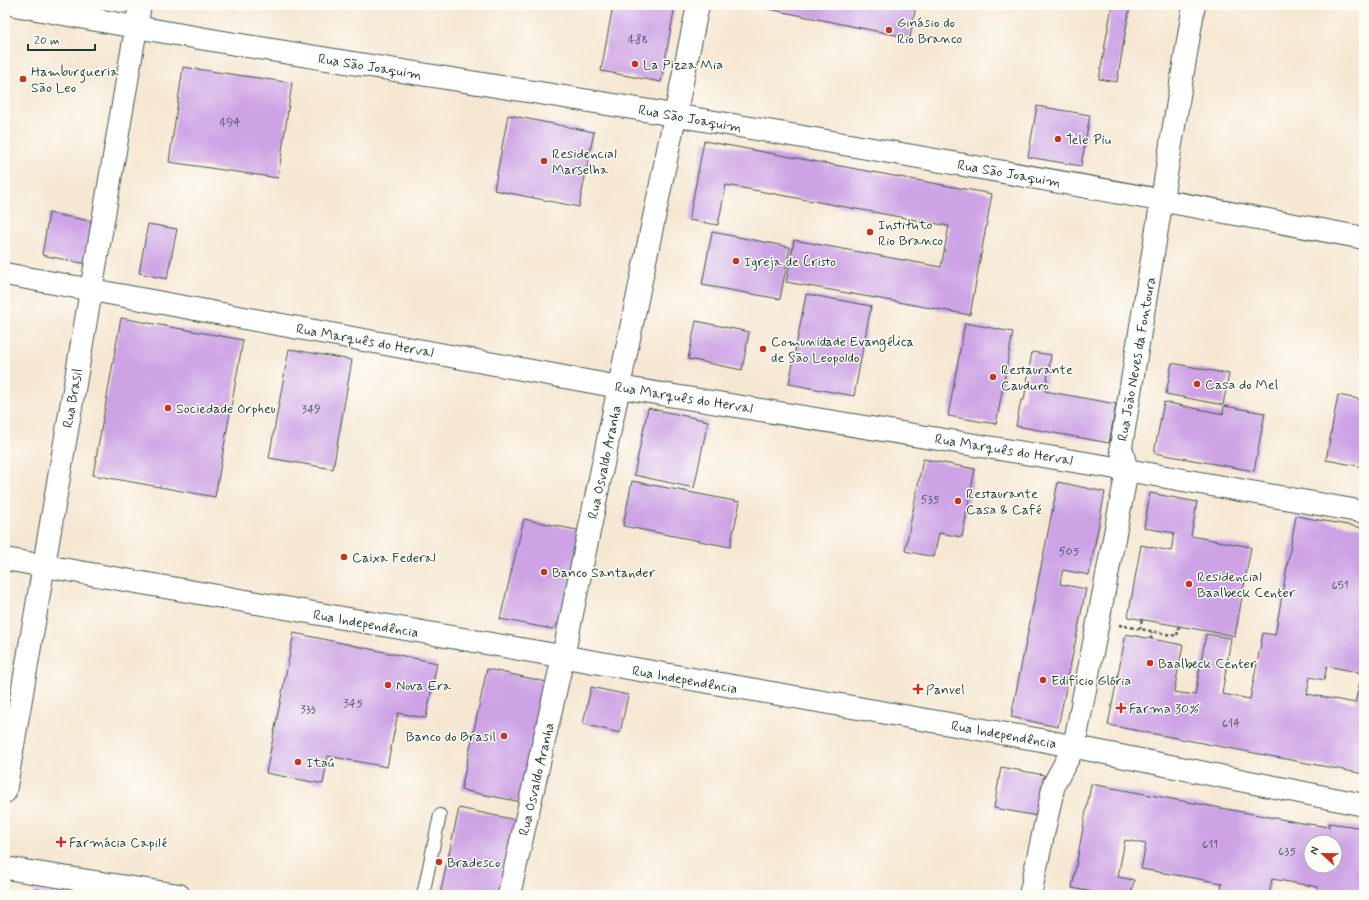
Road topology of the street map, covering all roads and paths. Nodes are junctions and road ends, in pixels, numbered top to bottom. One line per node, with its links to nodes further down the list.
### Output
1 (15, 5): 5 (street, Rua São Joaquim)
2 (140, 5): 5 (street, Rua Brasil)
3 (698, 5): 6 (street, Rua Osvaldo Aranha)
4 (1194, 5): 7 (street, Rua João Neves da Fontoura)
5 (136, 28): 6 (street, Rua São Joaquim); 10 (street, Rua Brasil)
6 (676, 116): 7 (street, Rua São Joaquim); 11 (street, Rua Osvaldo Aranha)
7 (1163, 200): 8 (street, Rua São Joaquim); 12 (street, Rua João Neves da Fontoura)
8 (1364, 238)
9 (5, 274): 10 (street, Rua Marquês do Herval)
10 (90, 290): 11 (street, Rua Marquês do Herval); 15 (street, Rua Brasil)
11 (619, 387): 12 (street, Rua Marquês do Herval); 22 (street, Rua Osvaldo Aranha)
12 (1127, 471): 13 (street, Rua Marquês do Herval); 17 (street, Rua João Neves da Fontoura)
13 (1364, 512)
14 (5, 559): 15 (street, Rua Independência)
15 (43, 566): 22 (street, Rua Independência); 24 (street, Rua Brasil)
16 (1142, 620): 19 (path)
17 (1097, 622): 19 (path); 23 (street, Rua João Neves da Fontoura)
18 (1178, 626): 20 (path)
19 (1140, 629): 20 (path)
20 (1152, 632): 21 (path)
21 (1151, 639)
22 (563, 657): 23 (street, Rua Independência); 30 (street, Rua Osvaldo Aranha)
23 (1074, 747): 25 (street, Rua Independência); 31 (street, Rua João Neves da Fontoura)
24 (5, 792)
25 (1364, 804)
26 (440, 815): 29 (lane)
27 (5, 868): 28 (street)
28 (179, 895)
29 (424, 895)
30 (510, 895)
31 (1030, 895)

